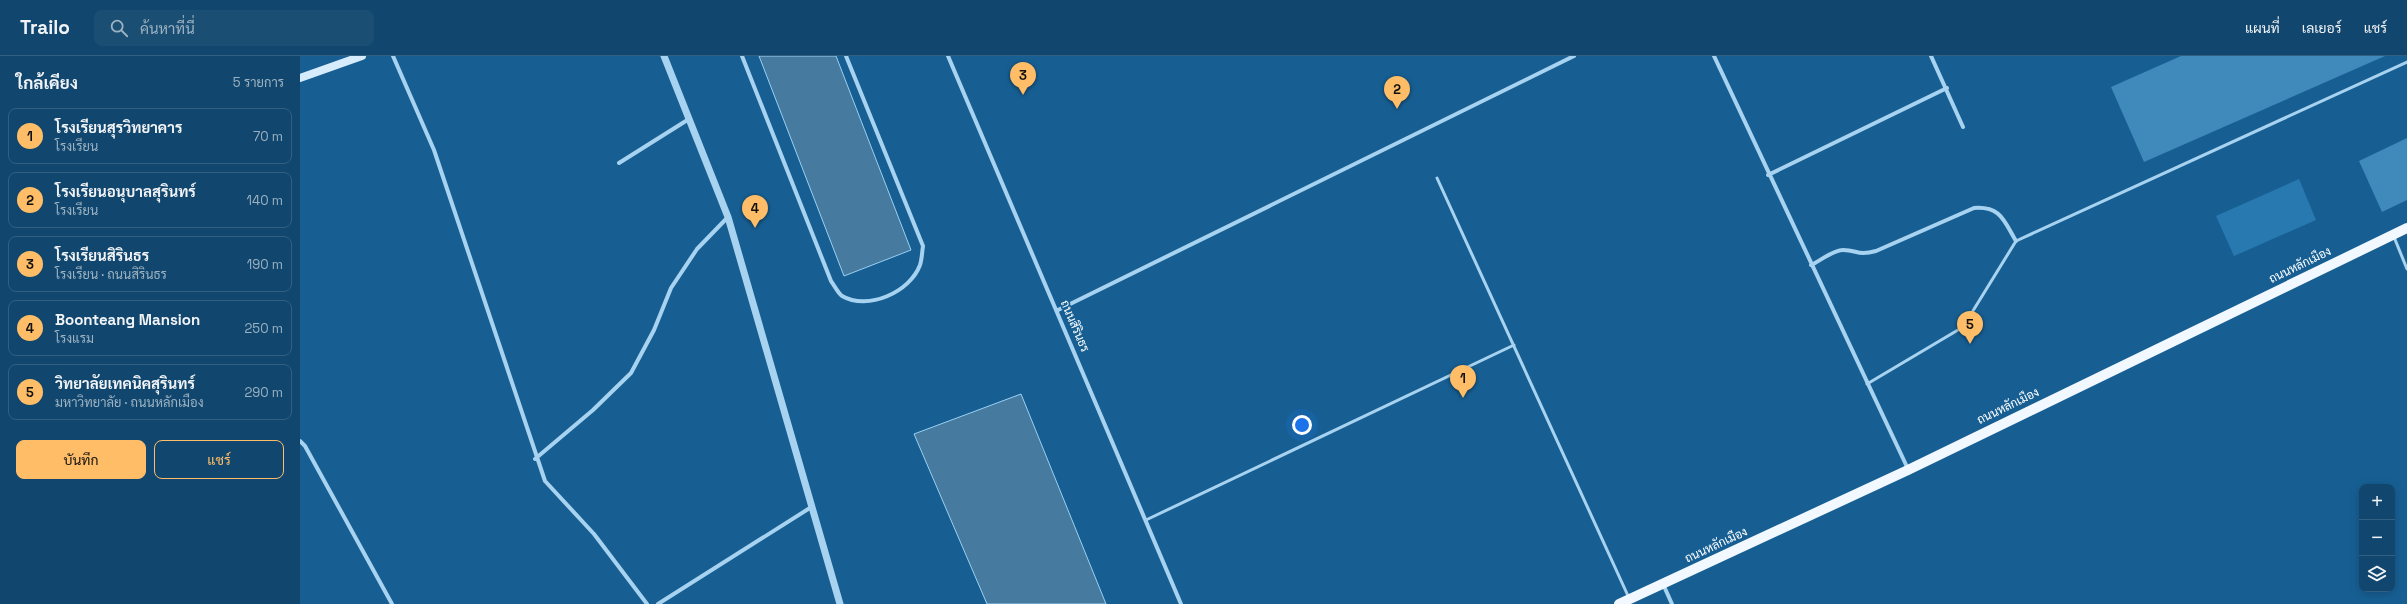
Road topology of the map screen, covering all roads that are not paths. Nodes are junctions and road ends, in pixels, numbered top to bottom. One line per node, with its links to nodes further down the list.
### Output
1 (360, 56): 11 (main road)
2 (393, 56): 28 (street)
3 (664, 56): 13 (street)
4 (742, 56): 5 (street)
5 (846, 56)
6 (948, 56): 24 (street, ถนนสิรินธร)
7 (1574, 56): 24 (street)
8 (1714, 56): 16 (street)
9 (1931, 56): 12 (street)
10 (2407, 62): 21 (lane)
11 (300, 78)
12 (1947, 88): 14 (street); 16 (street)
13 (689, 119): 15 (street); 18 (street)
14 (1962, 127)
15 (619, 163)
16 (1768, 174): 22 (street)
17 (1437, 178): 25 (lane)
18 (728, 217): 28 (street); 30 (street)
19 (2407, 228): 20 (main road, ถนนหลักเมือง)
20 (2393, 234): 23 (lane); 29 (main road, ถนนหลักเมือง)
21 (2016, 241): 22 (street); 26 (lane)
22 (1811, 265): 26 (street)
23 (2407, 269)
24 (1058, 310): 31 (street, ถนนสิรินธร)
25 (1514, 345): 31 (lane); 33 (lane)
26 (1867, 384): 29 (street)
27 (300, 441): 34 (street)
28 (535, 458): 35 (street)
29 (1908, 470): 32 (main road, ถนนหลักเมือง)
30 (813, 506): 36 (street); 37 (street)
31 (1146, 520): 38 (street, ถนนสิรินธร)
32 (1663, 584): 33 (main road, ถนนหลักเมือง); 40 (street)
33 (1629, 599): 39 (main road, ถนนหลักเมือง)
34 (392, 604)
35 (647, 604)
36 (658, 604)
37 (840, 604)
38 (1181, 604)
39 (1619, 604)
40 (1672, 604)

